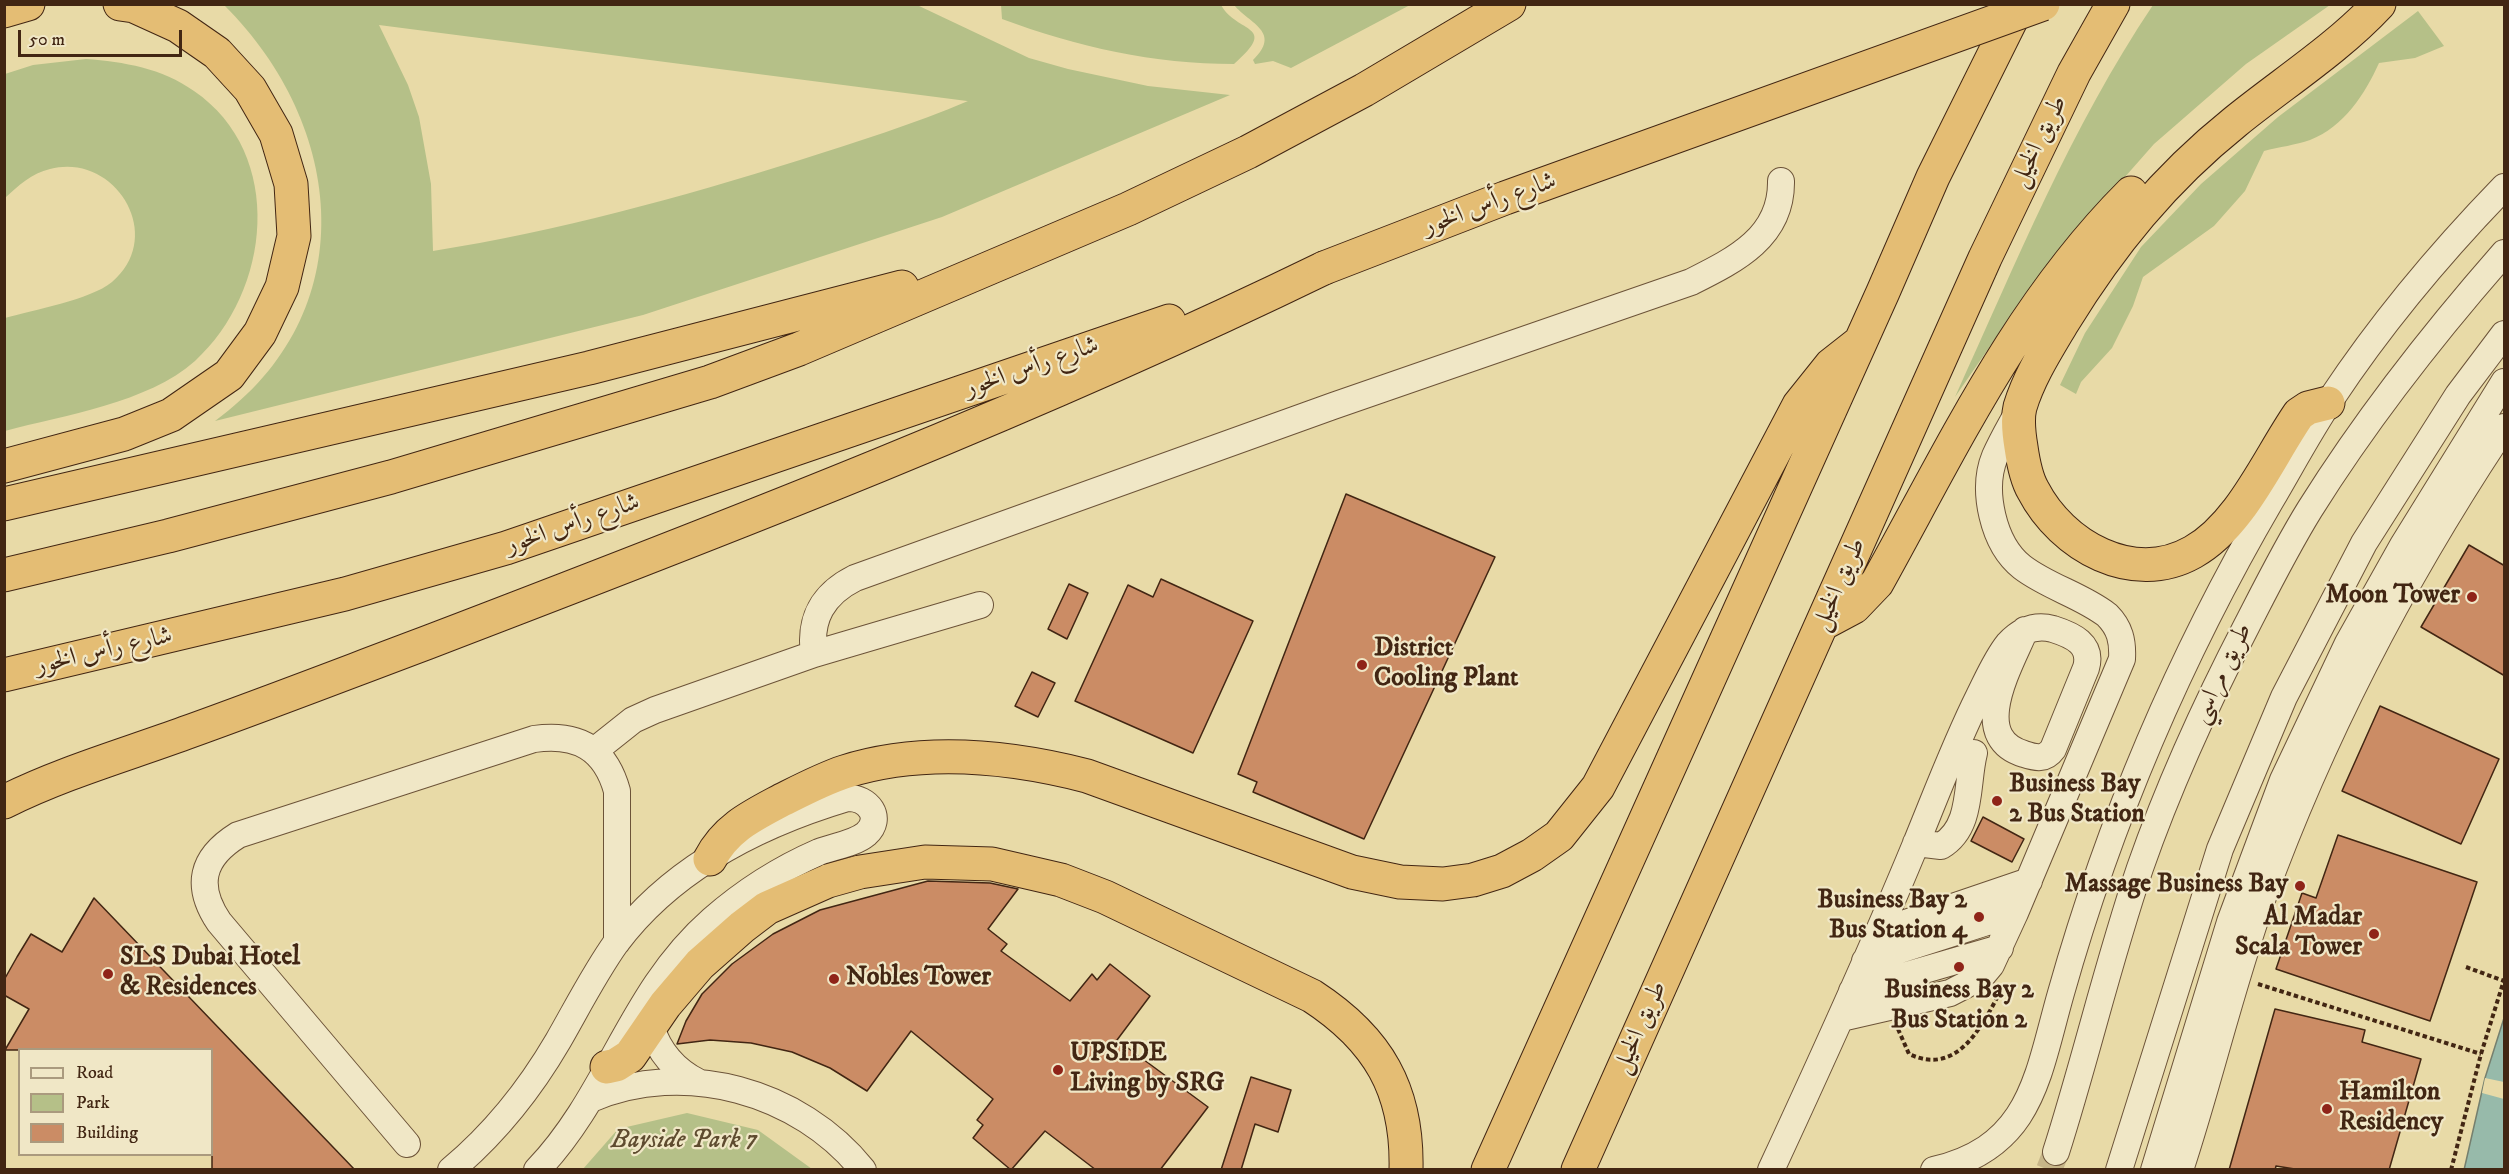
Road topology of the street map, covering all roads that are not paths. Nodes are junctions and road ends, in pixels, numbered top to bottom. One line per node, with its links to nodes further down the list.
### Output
1 (28, 4): 9 (highway)
2 (120, 4): 21 (highway)
3 (1509, 4): 13 (highway)
4 (2019, 4): 16 (highway)
5 (2043, 4): 14 (highway, شارع رأس الخور, bridge)
6 (2113, 4): 26 (highway, طريق الخيل)
7 (2363, 4): 26 (highway)
8 (2379, 4): 19 (highway)
9 (4, 11)
10 (1781, 181): 28 (street)
11 (2505, 187): 18 (street)
12 (2505, 253): 53 (street, طريق مراسي)
13 (1005, 261): 22 (highway); 24 (highway)
14 (1323, 268): 29 (highway, شارع رأس الخور); 34 (highway)
15 (2505, 334): 63 (street)
16 (1859, 343): 37 (highway); 59 (highway)
17 (2505, 381): 23 (street)
18 (2328, 403): 19 (highway); 62 (street)
19 (2019, 410): 38 (street)
20 (2505, 427): 23 (street)
21 (4, 466)
22 (4, 504)
23 (2413, 551): 35 (street)
24 (4, 575)
25 (980, 605): 28 (street)
26 (1824, 623): 60 (highway, طريق الخيل)
27 (2025, 630): 31 (street); 31 (street); 33 (street)
28 (814, 654): 30 (street)
29 (4, 675)
30 (594, 751): 41 (street); 52 (street)
31 (2015, 752): 32 (street)
32 (1974, 753): 33 (street); 36 (street)
33 (1943, 775): 36 (street)
34 (4, 802)
35 (2283, 813): 49 (street); 51 (street)
36 (1916, 843): 40 (street)
37 (710, 859): 41 (street); 47 (street)
38 (2029, 881): 39 (street); 40 (street)
39 (2016, 913): 42 (street); 43 (street)
40 (1879, 932): 43 (street)
41 (617, 942): 55 (street)
42 (2000, 948): 44 (street); 45 (street)
43 (1865, 961): 44 (street)
44 (1852, 991): 45 (street)
45 (1841, 1018): 61 (street)
46 (651, 1027): 47 (highway); 48 (street); 58 (highway)
47 (607, 1067): 50 (street)
48 (700, 1084): 50 (street); 57 (street)
49 (2182, 1084): 51 (street); 54 (street)
50 (591, 1099): 56 (street)
51 (2194, 1123): 54 (street)
52 (407, 1144)
53 (2056, 1152)
54 (2169, 1165)
55 (451, 1170)
56 (537, 1170)
57 (863, 1170)
58 (1406, 1170)
59 (1488, 1170)
60 (1578, 1170)
61 (1771, 1170)
62 (1934, 1170)
63 (2119, 1170)

